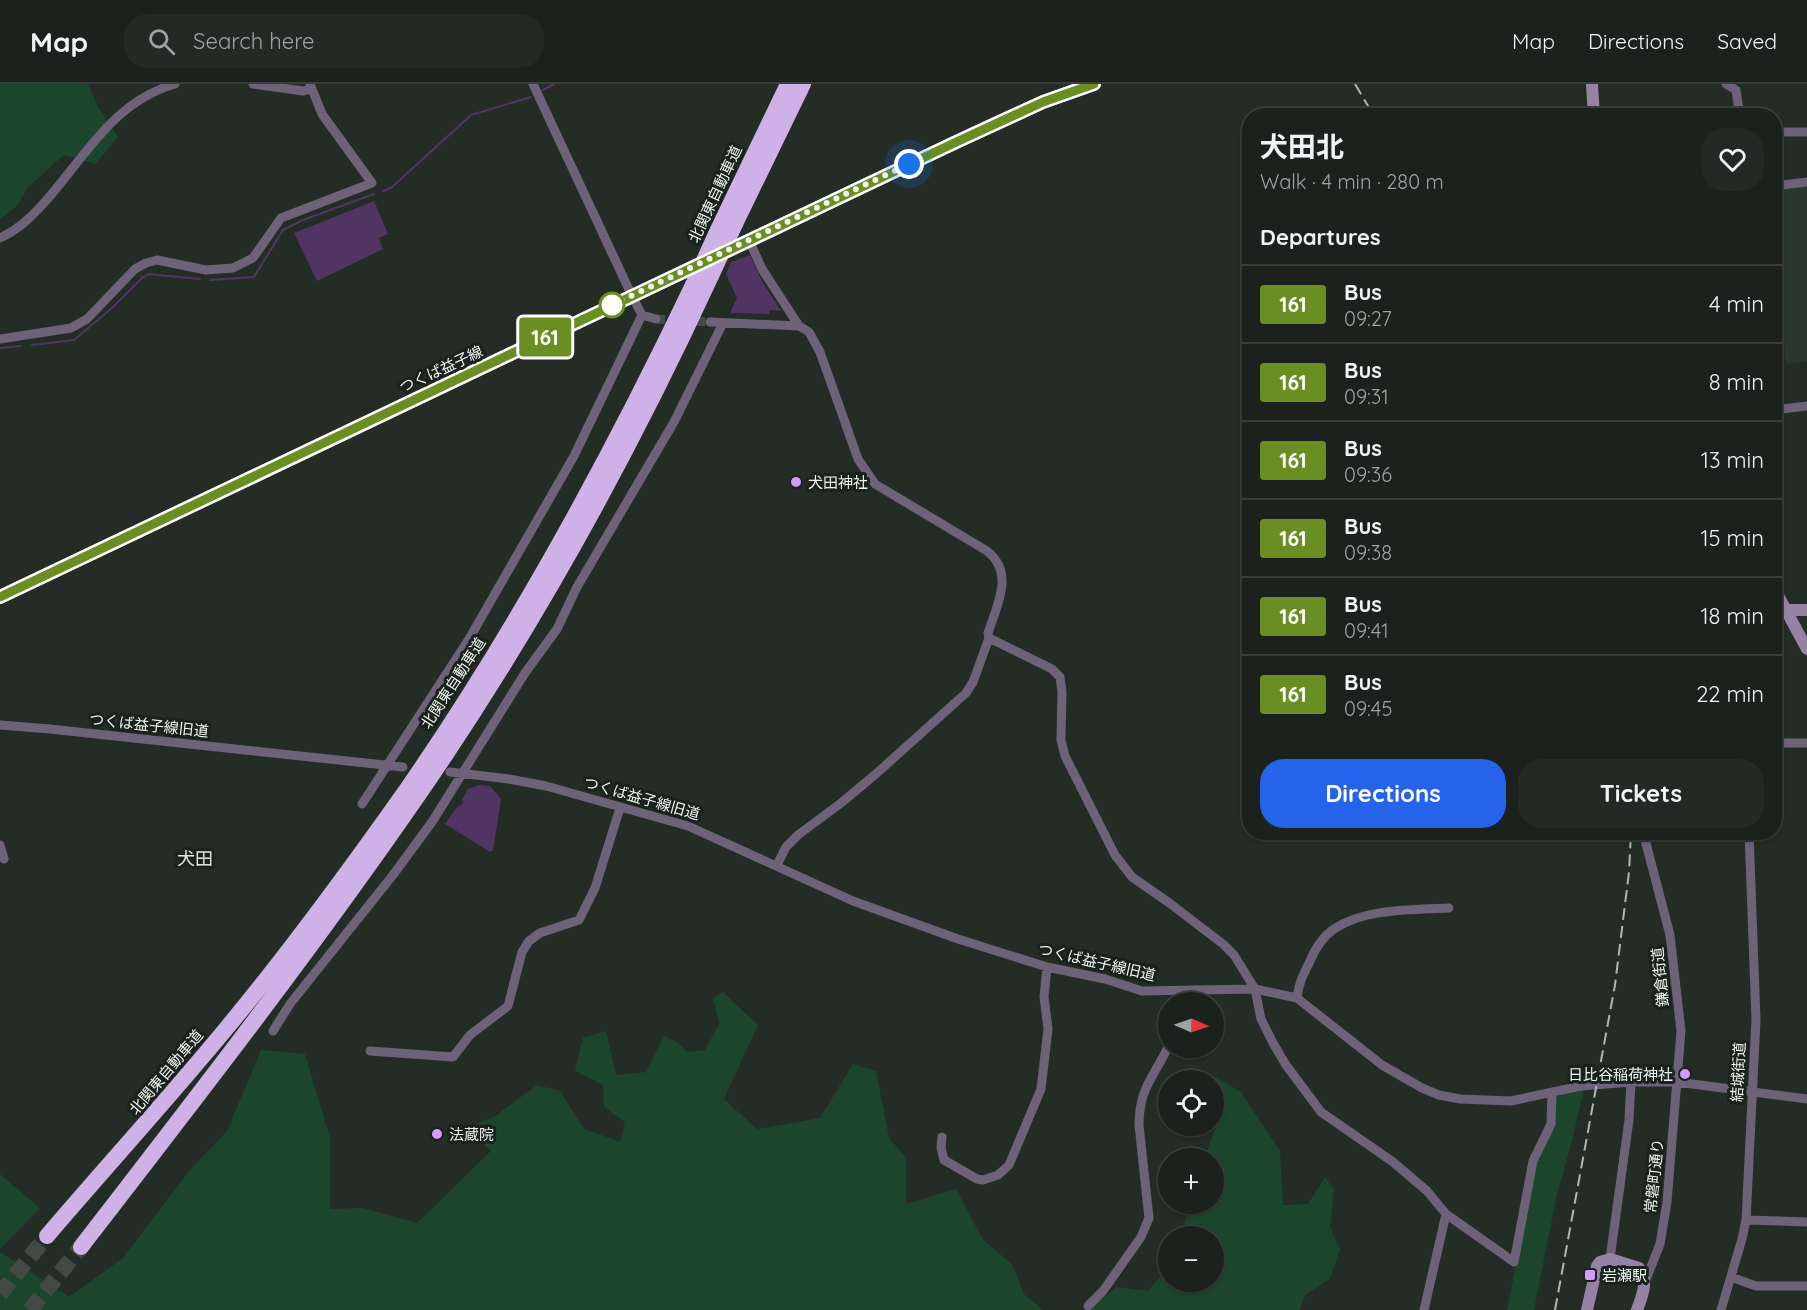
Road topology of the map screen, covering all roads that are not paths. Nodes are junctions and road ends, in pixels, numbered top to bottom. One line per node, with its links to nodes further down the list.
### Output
1 (175, 84): 16 (street)
2 (253, 84): 9 (street)
3 (533, 84): 18 (street)
4 (788, 84): 65 (highway, 北関東自動車道, bridge)
5 (803, 84): 66 (highway, 北関東自動車道, bridge)
6 (1094, 84): 17 (main road, つくば益子線)
7 (1592, 84): 10 (street)
8 (1726, 84): 11 (street)
9 (310, 86): 24 (street)
10 (1594, 108)
11 (1739, 108)
12 (1782, 132): 13 (street)
13 (1807, 132)
14 (1807, 182): 15 (street)
15 (1782, 185)
16 (0, 238)
17 (749, 240): 18 (main road, つくば益子線); 23 (street)
18 (632, 296): 19 (street); 27 (main road, つくば益子線)
19 (642, 315): 20 (street); 36 (street)
20 (656, 319)
21 (710, 322): 22 (street)
22 (723, 323): 23 (street); 39 (street)
23 (799, 326): 31 (street)
24 (0, 339)
25 (1807, 406): 26 (street)
26 (1782, 409)
27 (0, 597)
28 (1782, 603): 29 (street)
29 (1786, 610): 30 (street); 32 (street)
30 (1807, 610)
31 (989, 638): 46 (street); 49 (street)
32 (1807, 649)
33 (0, 725): 36 (street, つくば益子線旧道)
34 (1782, 743): 35 (street)
35 (1807, 743)
36 (388, 766): 37 (street, つくば益子線旧道); 40 (street)
37 (403, 767)
38 (450, 772): 39 (street, つくば益子線旧道)
39 (462, 774): 41 (street, つくば益子線旧道); 52 (street)
40 (363, 804)
41 (620, 808): 46 (street, つくば益子線旧道); 53 (street)
42 (1645, 840): 56 (street, 鎌倉街道)
43 (1749, 840): 58 (street, 結城街道)
44 (0, 845): 45 (street)
45 (4, 859)
46 (777, 866): 48 (street, つくば益子線旧道)
47 (1449, 908): 51 (street)
48 (1047, 967): 50 (street, つくば益子線旧道); 61 (street)
49 (1255, 988): 50 (street, つくば益子線旧道); 51 (street, つくば益子線旧道); 62 (street)
50 (1196, 990)
51 (1297, 998): 57 (street, つくば益子線旧道)
52 (273, 1031)
53 (370, 1051)
54 (1162, 1058): 71 (street)
55 (1631, 1082): 56 (street, つくば益子線旧道); 57 (street, つくば益子線旧道); 67 (street)
56 (1677, 1082): 58 (street, つくば益子線旧道); 60 (street, 鎌倉街道)
57 (1552, 1093): 62 (street)
58 (1753, 1093): 59 (street, つくば益子線旧道); 63 (street, 結城街道)
59 (1807, 1099)
60 (1674, 1122): 68 (street, 常磐町通り)
61 (942, 1137)
62 (1446, 1214): 72 (street)
63 (1746, 1220): 64 (street); 69 (street, 結城街道)
64 (1807, 1222)
65 (47, 1236)
66 (81, 1247)
67 (1610, 1259): 68 (street); 73 (street)
68 (1645, 1267): 74 (street)
69 (1731, 1278): 70 (street); 75 (street, 結城街道)
70 (1807, 1286)
71 (1088, 1306)
72 (1424, 1310)
73 (1587, 1310)
74 (1637, 1310)
75 (1721, 1310)

